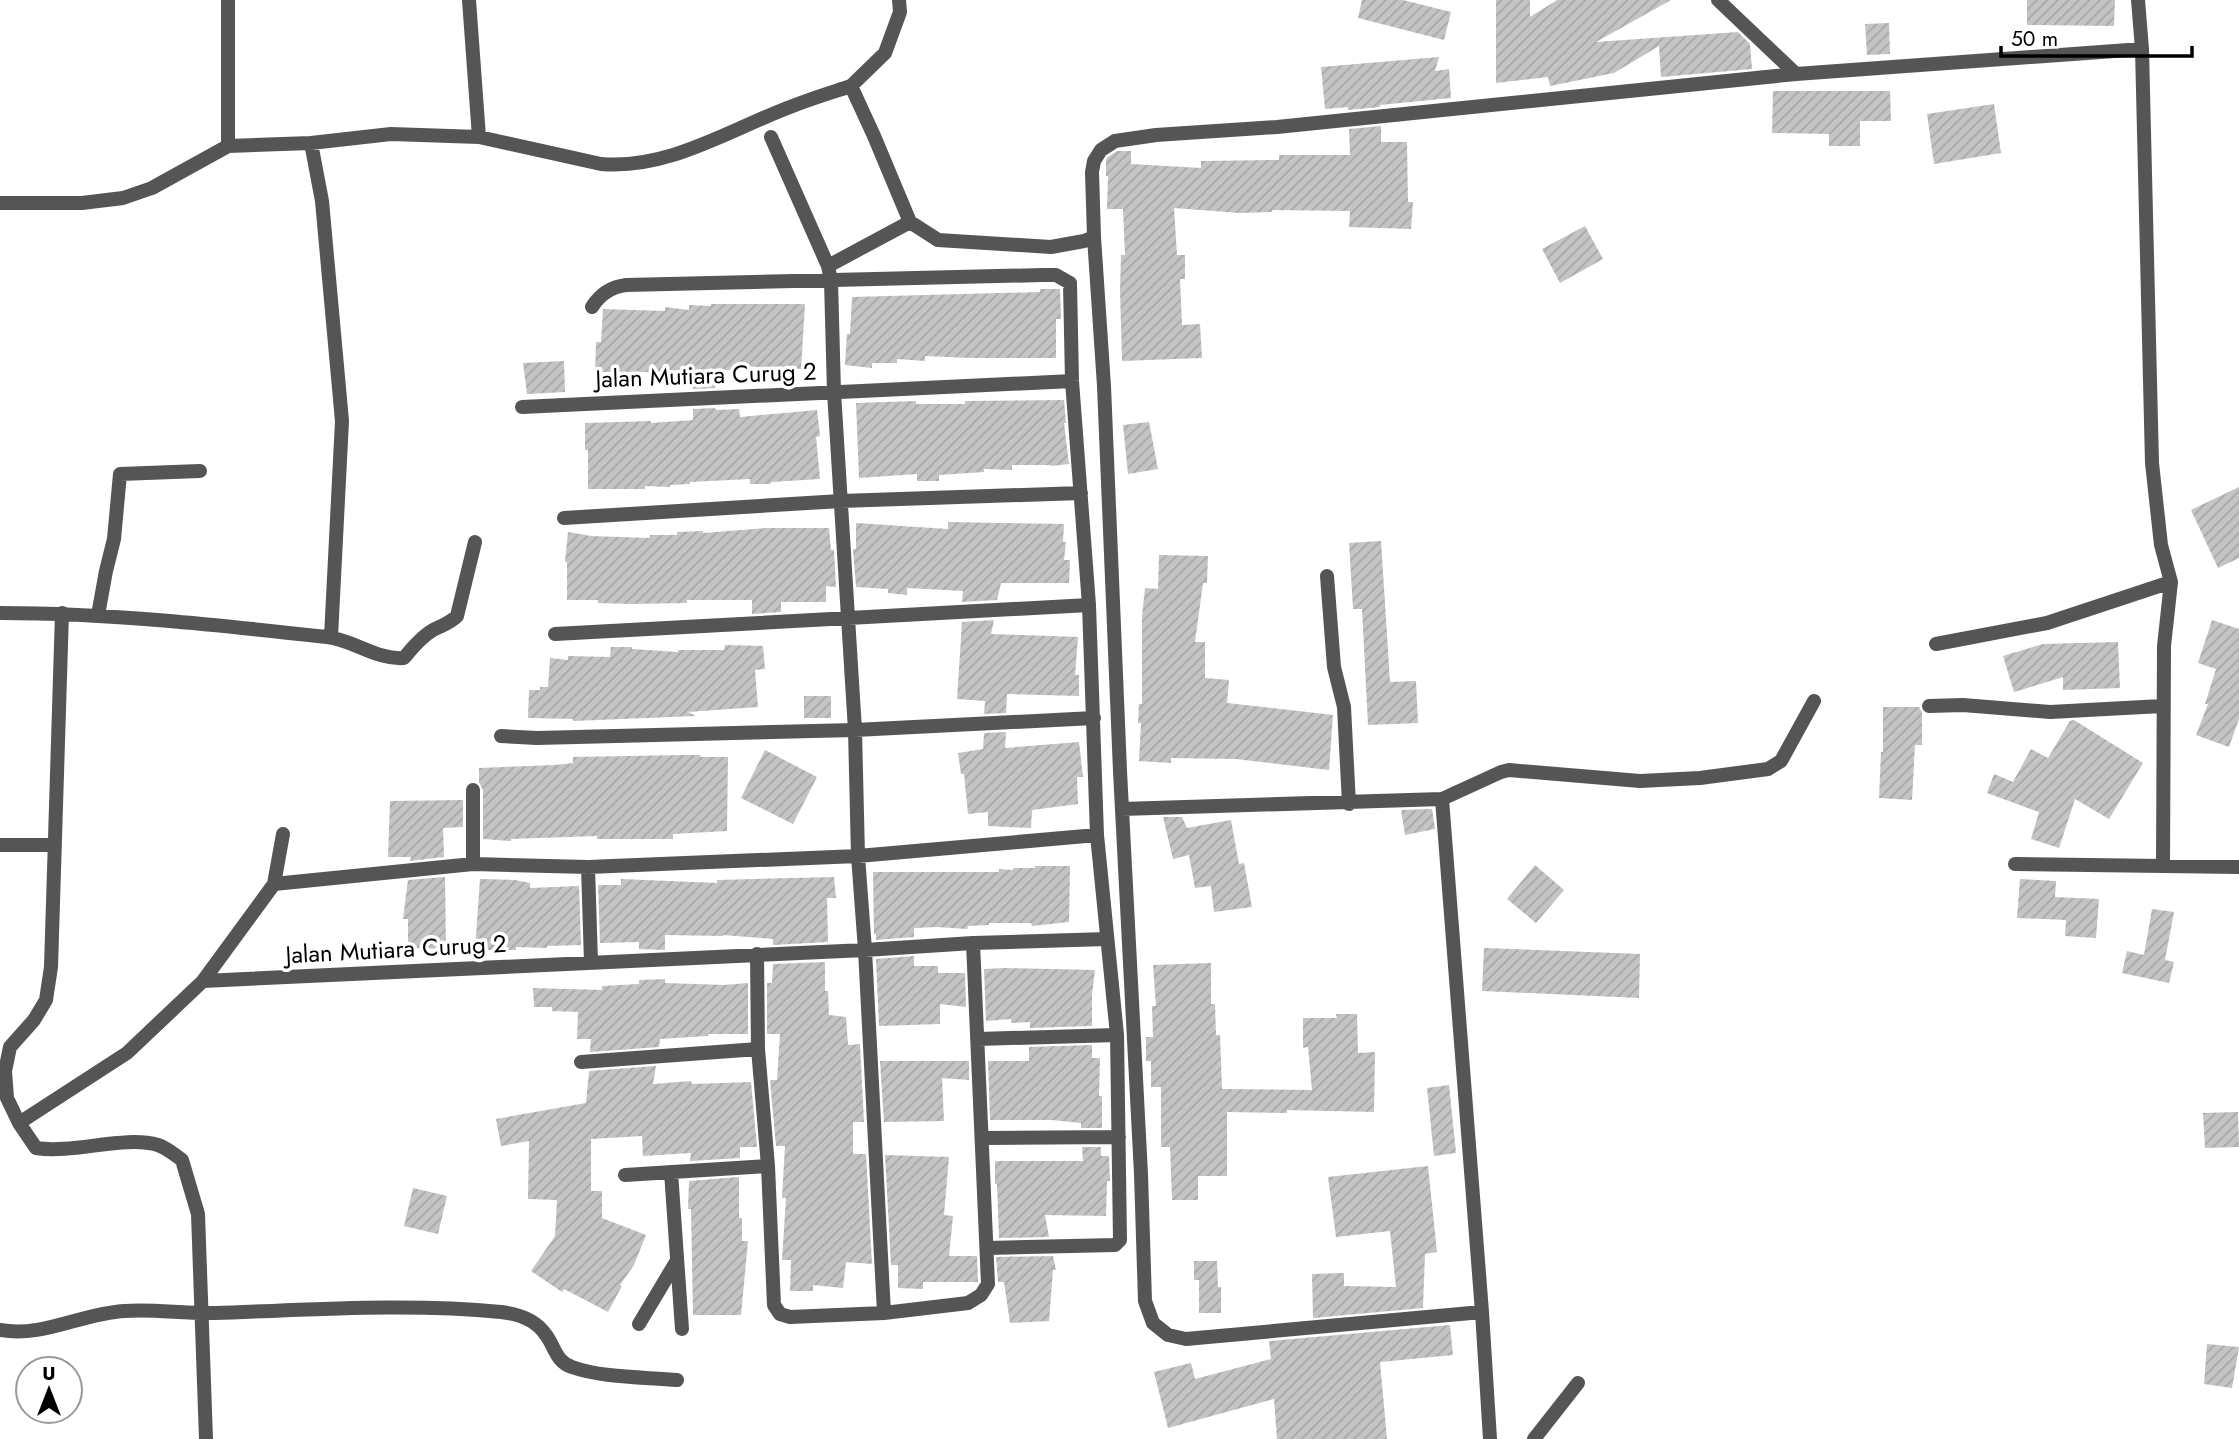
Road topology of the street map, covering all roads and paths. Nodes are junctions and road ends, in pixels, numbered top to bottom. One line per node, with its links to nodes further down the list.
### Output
1 (228, 0): 12 (street)
2 (469, 0): 9 (street)
3 (899, 0): 8 (street)
4 (1717, 0): 7 (street)
5 (2138, 0): 6 (street)
6 (2142, 49): 7 (street); 27 (street)
7 (1796, 74): 15 (street)
8 (851, 86): 9 (street); 14 (street)
9 (479, 136): 11 (street)
10 (771, 136): 16 (street, Jalan Mutiara Curug 2)
11 (311, 143): 12 (street); 34 (street)
12 (229, 146): 13 (street)
13 (0, 204)
14 (909, 222): 15 (street); 16 (street)
15 (1094, 237): 45 (street)
16 (830, 274): 17 (street); 18 (street); 19 (street, Jalan Mutiara Curug 2)
17 (592, 307)
18 (1072, 381): 19 (street, Jalan Mutiara Curug 2); 22 (street)
19 (834, 392): 20 (street, Jalan Mutiara Curug 2); 23 (street, Jalan Mutiara Curug 2)
20 (522, 407)
21 (200, 471): 31 (street)
22 (1081, 493): 23 (street); 28 (street)
23 (841, 502): 24 (street); 32 (street, Jalan Mutiara Curug 2)
24 (564, 518)
25 (475, 542): 34 (street)
26 (1327, 576): 44 (street)
27 (2171, 582): 35 (street); 38 (street)
28 (1088, 605): 32 (street); 39 (street)
29 (0, 613): 30 (street)
30 (62, 613): 31 (street); 49 (street)
31 (98, 615): 34 (street)
32 (847, 617): 33 (street); 40 (street, Jalan Mutiara Curug 2)
33 (555, 634)
34 (331, 637)
35 (1936, 644)
36 (1814, 701): 43 (street)
37 (1929, 706): 38 (street)
38 (2162, 706): 53 (street)
39 (1094, 718): 40 (street); 47 (street)
40 (855, 730): 41 (street); 50 (street, Jalan Mutiara Curug 2)
41 (501, 736)
42 (473, 790): 51 (street)
43 (1441, 799): 44 (street); 75 (street)
44 (1349, 804): 45 (street)
45 (1122, 809): 75 (street)
46 (283, 834): 56 (street)
47 (1097, 835): 50 (street); 57 (street)
48 (0, 845): 49 (street)
49 (54, 845): 67 (street)
50 (858, 856): 54 (street); 59 (street, Jalan Mutiara Curug 2)
51 (473, 864): 54 (street); 56 (street)
52 (2015, 864): 53 (street)
53 (2163, 865): 55 (street)
54 (588, 867): 61 (street)
55 (2239, 867)
56 (274, 884): 62 (street)
57 (1107, 939): 58 (street, Jalan Mutiara Curug 2); 63 (street)
58 (973, 943): 59 (street, Jalan Mutiara Curug 2); 64 (street)
59 (865, 950): 60 (street, Jalan Mutiara Curug 2); 76 (street, Jalan Mutiara Curug 2)
60 (757, 954): 61 (street, Jalan Mutiara Curug 2); 65 (street)
61 (591, 962): 62 (street, Jalan Mutiara Curug 2)
62 (203, 981): 67 (street)
63 (1117, 1035): 64 (street); 68 (street)
64 (978, 1040): 69 (street)
65 (758, 1049): 66 (street); 70 (street)
66 (582, 1062)
67 (19, 1123): 77 (street)
68 (1119, 1137): 69 (street); 73 (street)
69 (983, 1138): 73 (street)
70 (768, 1166): 71 (street); 76 (street)
71 (671, 1172): 72 (street); 74 (street)
72 (625, 1174)
73 (988, 1248): 76 (street)
74 (676, 1262): 78 (street); 79 (street)
75 (1482, 1312): 84 (street)
76 (884, 1313)
77 (202, 1314): 80 (street); 81 (street); 83 (street)
78 (639, 1324)
79 (682, 1329)
80 (0, 1330)
81 (677, 1380)
82 (1578, 1383): 85 (street)
83 (206, 1439)
84 (1490, 1439)
85 (1535, 1439)

